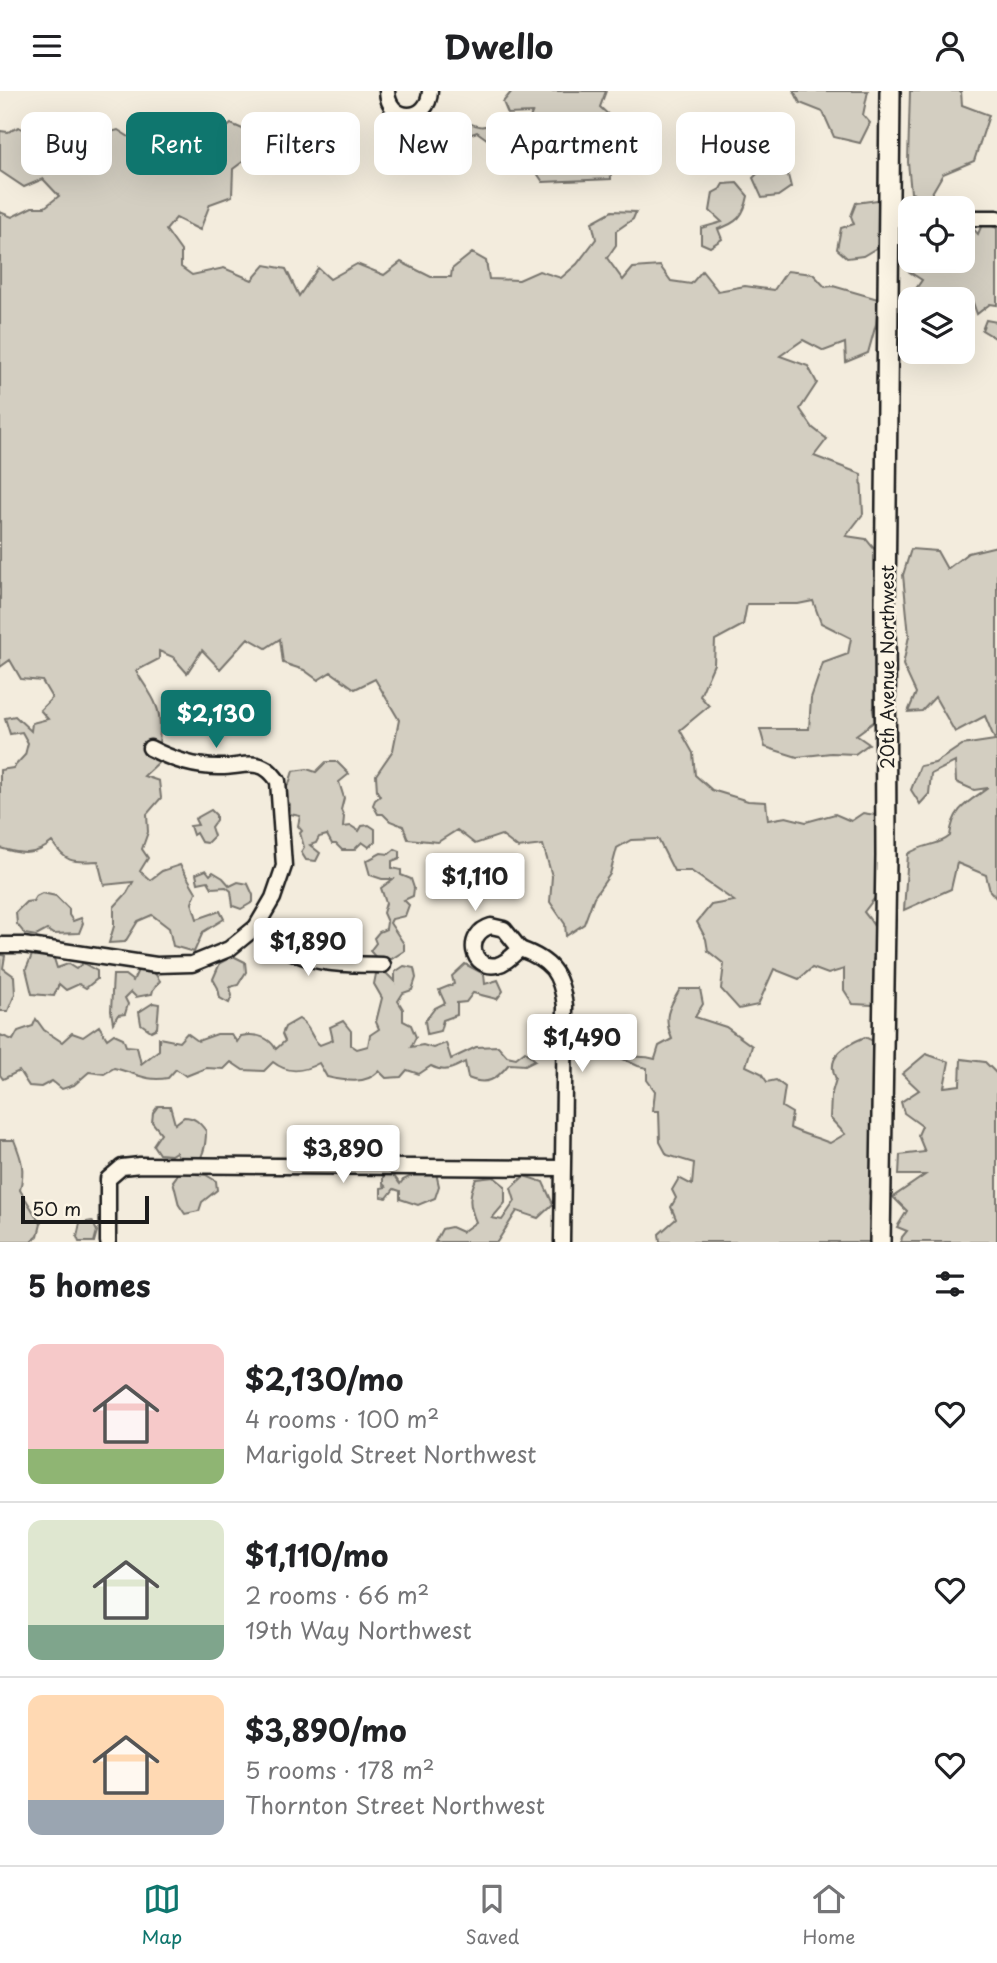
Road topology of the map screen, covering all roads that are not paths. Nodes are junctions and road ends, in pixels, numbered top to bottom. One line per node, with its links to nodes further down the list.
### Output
1 (387, 91): 2 (street)
2 (430, 91)
3 (890, 91): 4 (street, 20th Avenue Northwest)
4 (898, 196)
5 (975, 218): 6 (street)
6 (997, 218)
7 (898, 271): 16 (street, 20th Avenue Northwest)
8 (150, 748): 9 (street)
9 (256, 927): 10 (street); 12 (street)
10 (0, 945)
11 (520, 949): 13 (street)
12 (383, 965)
13 (562, 1168): 14 (street); 15 (street)
14 (108, 1242)
15 (562, 1242)
16 (880, 1242)

